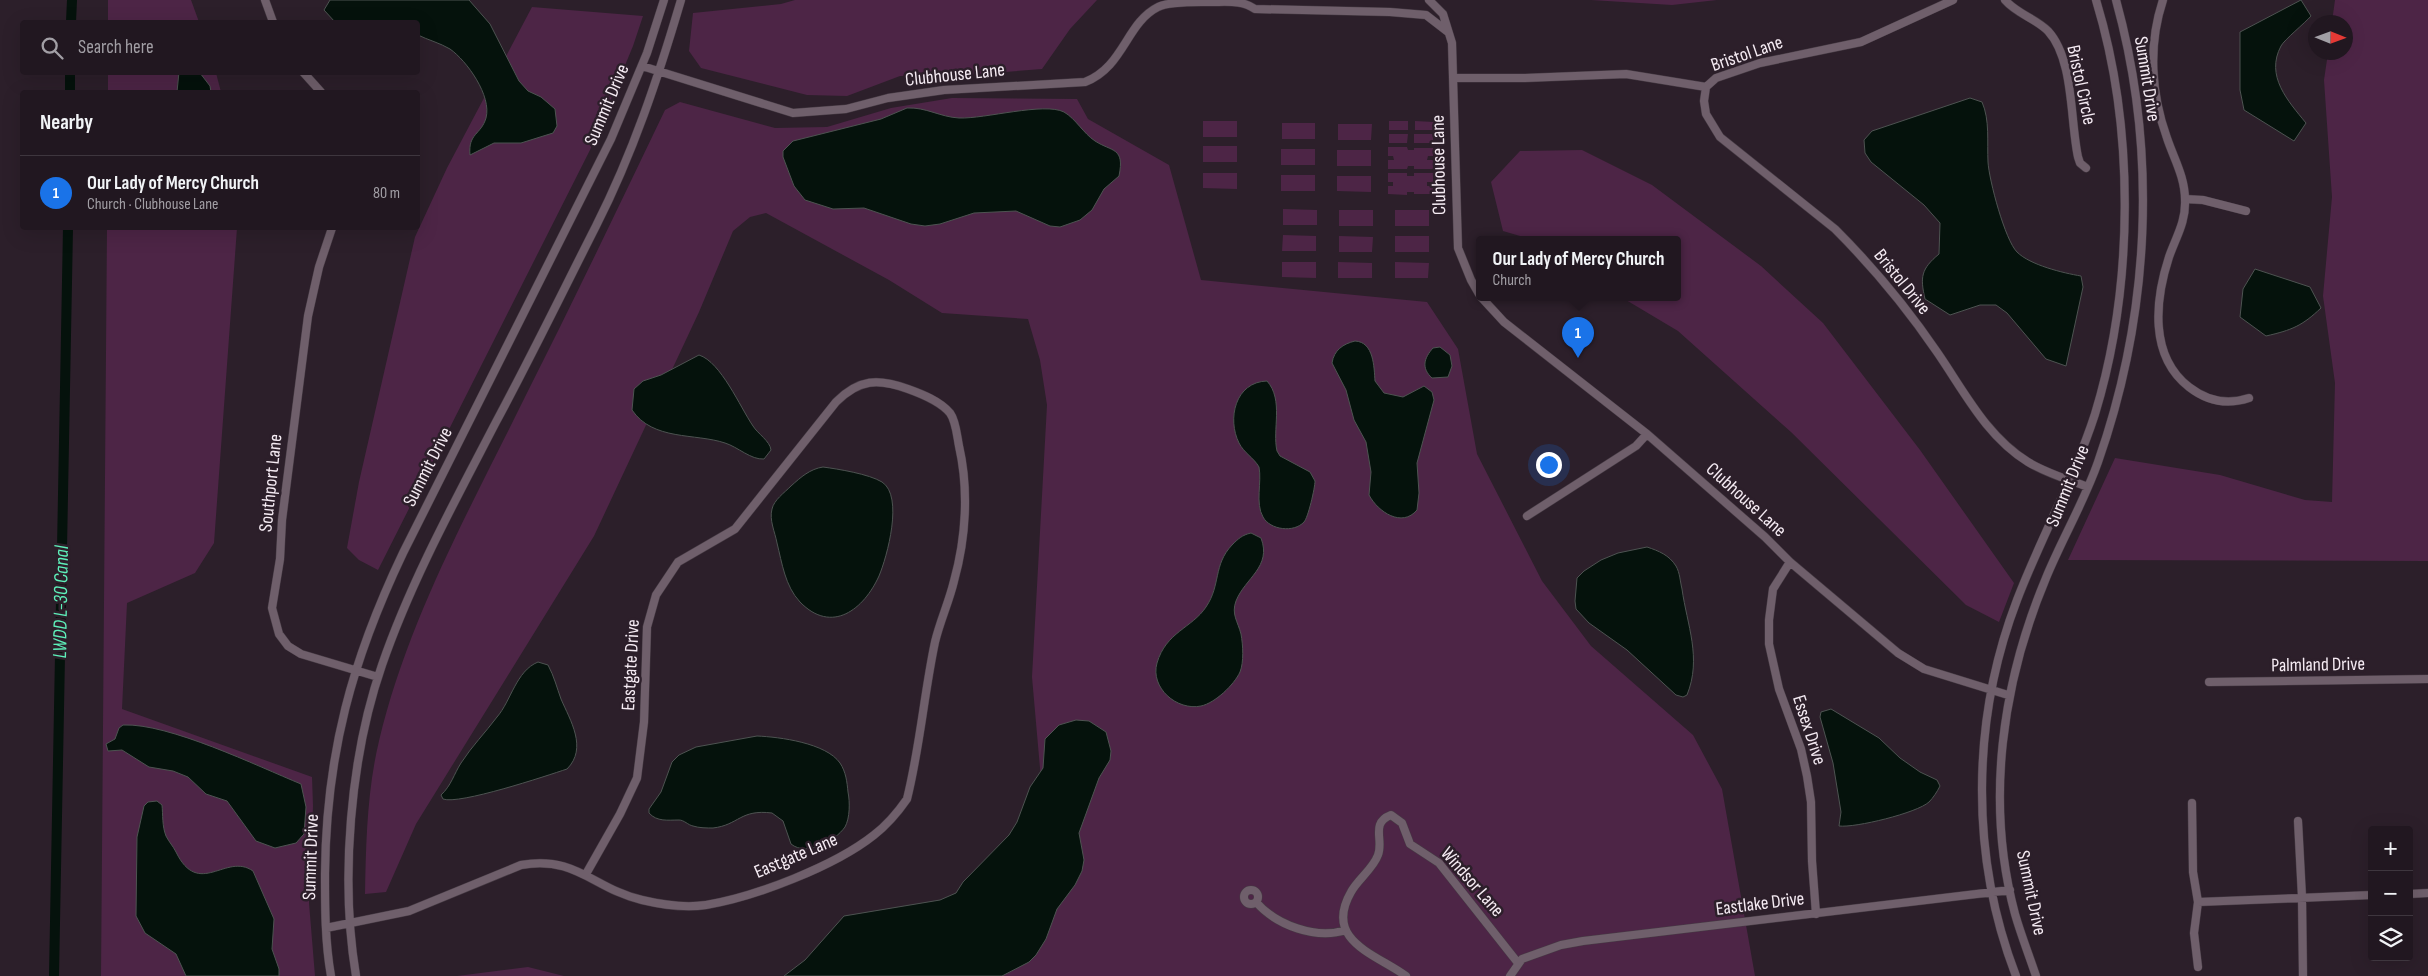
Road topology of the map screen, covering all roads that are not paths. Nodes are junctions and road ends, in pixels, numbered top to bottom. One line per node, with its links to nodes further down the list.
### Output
1 (265, 0): 11 (street)
2 (664, 0): 13 (street, Summit Drive)
3 (681, 0): 14 (street, Summit Drive)
4 (1429, 0): 12 (street, Clubhouse Lane)
5 (1953, 0): 17 (street, Bristol Lane)
6 (2005, 0): 19 (street, Bristol Circle)
7 (2096, 0): 27 (street, Summit Drive)
8 (2116, 0): 28 (street, Summit Drive)
9 (2163, 0): 20 (street)
10 (1247, 1): 12 (street, Clubhouse Lane); 14 (street, Clubhouse Lane)
11 (272, 20)
12 (1448, 32): 16 (street, Clubhouse Lane)
13 (642, 66): 14 (street, Clubhouse Lane); 32 (street, Summit Drive)
14 (659, 71): 33 (street, Summit Drive)
15 (306, 75): 18 (street)
16 (1454, 78): 17 (street, Bristol Lane); 23 (street, Clubhouse Lane)
17 (1706, 87): 27 (street, Bristol Drive)
18 (318, 90)
19 (2086, 168)
20 (2185, 199): 21 (street); 25 (street)
21 (2246, 211)
22 (331, 230): 32 (street, Southport Lane)
23 (1476, 288)
24 (1485, 301): 26 (street, Clubhouse Lane)
25 (2249, 398)
26 (1647, 434): 29 (street); 31 (street, Clubhouse Lane)
27 (2071, 480): 28 (street, Bristol Drive); 36 (street, Summit Drive)
28 (2088, 488): 37 (street, Summit Drive)
29 (1527, 516)
30 (960, 556): 40 (street, Eastgate Lane); 40 (street, Eastgate Drive)
31 (1790, 562): 36 (street, Clubhouse Lane); 49 (street, Essex Drive)
32 (355, 671): 33 (street, Southport Lane); 51 (street, Summit Drive)
33 (378, 678): 50 (street, Summit Drive)
34 (2428, 679): 35 (street, Palmland Drive)
35 (2209, 682)
36 (1991, 690): 37 (street, Clubhouse Lane); 43 (street, Summit Drive)
37 (2008, 695): 41 (street, Summit Drive)
38 (2192, 804): 48 (street)
39 (2298, 821): 46 (street)
40 (586, 874): 50 (street)
41 (2010, 890): 43 (street, Eastlake Drive); 60 (street, Summit Drive)
42 (2428, 893): 44 (street)
43 (1992, 894): 49 (street, Eastlake Drive); 59 (street, Summit Drive)
44 (2413, 894)
45 (2368, 895): 46 (street)
46 (2302, 897): 48 (street); 61 (street)
47 (1256, 902): 52 (street)
48 (2198, 902): 54 (street)
49 (1816, 914): 53 (street, Eastlake Drive)
50 (350, 923): 51 (street); 56 (street, Summit Drive)
51 (326, 928): 55 (street, Summit Drive)
52 (1346, 930): 53 (street, Windsor Lane); 57 (street)
53 (1518, 963): 58 (street)
54 (2198, 967)
55 (331, 976)
56 (356, 976)
57 (1406, 976)
58 (1510, 976)
59 (2016, 976)
60 (2036, 976)
61 (2303, 976)

